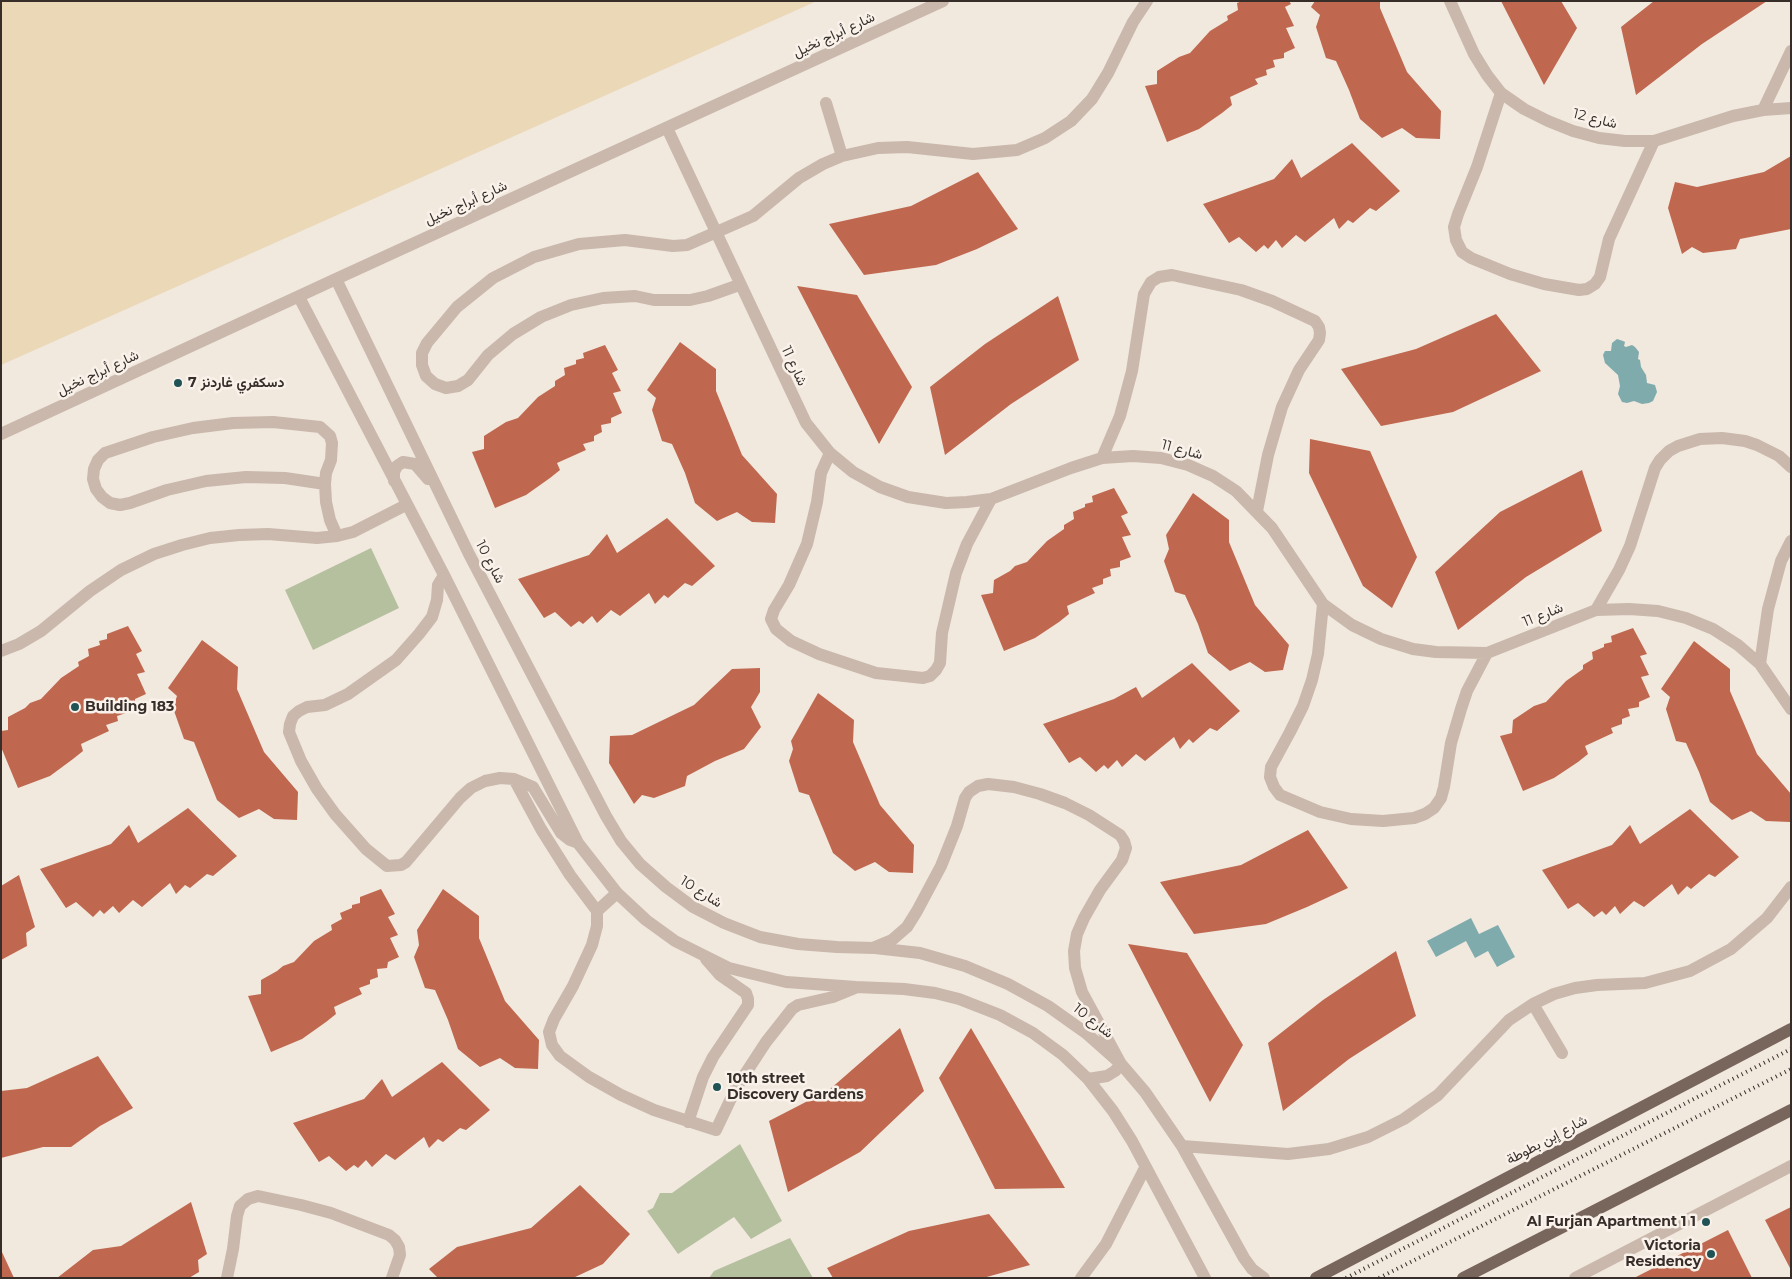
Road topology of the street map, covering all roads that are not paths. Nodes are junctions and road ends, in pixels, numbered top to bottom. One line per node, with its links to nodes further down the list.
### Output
1 (943, 1): 9 (street, شارع أبراج نخيل)
2 (1146, 1): 11 (street)
3 (1450, 1): 5 (street, شارع 12)
4 (1791, 51): 8 (street)
5 (1501, 93): 10 (street, شارع 12); 10 (street)
6 (826, 103): 11 (street)
7 (1791, 108): 8 (street, شارع 12)
8 (1763, 110): 10 (street, شارع 12)
9 (667, 128): 12 (street, شارع 11); 13 (street, شارع أبراج نخيل)
10 (1654, 141)
11 (842, 156): 12 (street)
12 (716, 234): 14 (street, شارع 11); 14 (street)
13 (336, 279): 15 (street, شارع أبراج نخيل); 22 (street, شارع 10)
14 (739, 285): 17 (street, شارع 11)
15 (299, 297): 16 (street, شارع أبراج نخيل); 20 (street)
16 (1, 434)
17 (830, 453): 23 (street, شارع 11); 23 (street)
18 (1102, 458): 23 (street, شارع 11); 25 (street, شارع 11); 25 (street)
19 (1791, 467): 30 (street)
20 (394, 482): 22 (street); 24 (street)
21 (325, 484): 21 (street); 26 (street)
22 (439, 492): 40 (street, شارع 10)
23 (991, 500)
24 (406, 505): 26 (street); 28 (street)
25 (1257, 511): 29 (street, شارع 11)
26 (337, 536): 31 (street)
27 (1791, 541): 33 (street)
28 (444, 576): 35 (street); 36 (street)
29 (1323, 604): 32 (street, شارع 11); 32 (street)
30 (1596, 610): 32 (street, شارع 11); 33 (street, شارع 11)
31 (1, 651)
32 (1486, 653)
33 (1760, 664): 34 (street, شارع 11)
34 (1791, 709)
35 (514, 779): 36 (street); 39 (street)
36 (578, 843): 38 (street)
37 (1791, 887): 43 (street)
38 (617, 893): 39 (street); 41 (street)
39 (597, 911): 49 (street)
40 (874, 948): 46 (street, شارع 10); 46 (street)
41 (703, 955): 42 (street); 49 (street)
42 (856, 987): 47 (street); 49 (street)
43 (1533, 1004): 45 (street); 50 (street)
44 (1791, 1028): 60 (main road, شارع إبن بطوطة)
45 (1562, 1052)
46 (1121, 1064): 47 (street); 50 (street, شارع 10)
47 (1088, 1079): 52 (street)
48 (1791, 1110): 61 (main road)
49 (688, 1122)
50 (1182, 1146): 59 (street, شارع 10)
51 (1791, 1166): 62 (street)
52 (1145, 1168): 53 (street); 54 (street)
53 (1156, 1188): 54 (street); 58 (street)
54 (1128, 1199): 57 (street)
55 (227, 1278): 56 (street)
56 (392, 1278)
57 (1082, 1278)
58 (1205, 1278)
59 (1264, 1278)
60 (1316, 1278)
61 (1464, 1278)
62 (1575, 1278)

